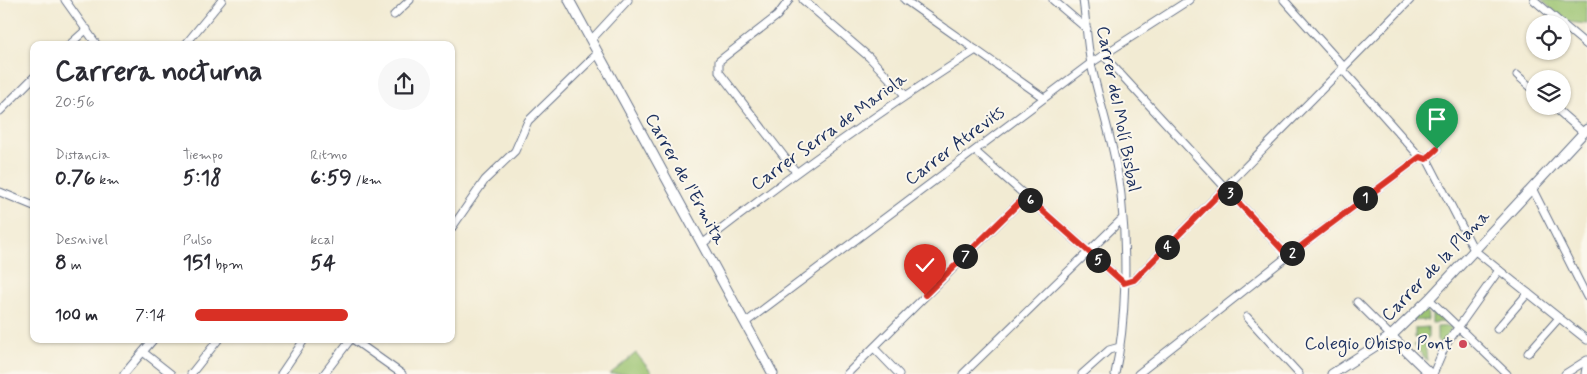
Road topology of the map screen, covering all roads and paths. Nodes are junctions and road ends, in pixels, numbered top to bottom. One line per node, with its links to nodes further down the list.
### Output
1 (65, 0): 18 (street)
2 (222, 0): 23 (street)
3 (410, 0): 15 (street)
4 (569, 0): 20 (street, Carrer de l'Ermita)
5 (628, 0): 20 (street)
6 (789, 0): 41 (street)
7 (803, 0): 33 (street)
8 (905, 0): 25 (street)
9 (1053, 0): 17 (street)
10 (1083, 0): 17 (street, Carrer del Molí Bisbal)
11 (1189, 0): 27 (street, Carrer Atrevits)
12 (1284, 0): 29 (street)
13 (1410, 0): 29 (street)
14 (1534, 0): 16 (street)
15 (394, 15)
16 (1552, 15)
17 (1087, 29): 28 (street, Carrer del Molí Bisbal)
18 (87, 30): 21 (street); 22 (street)
19 (1571, 32): 24 (street)
20 (591, 40): 26 (street, Carrer de l'Ermita)
21 (75, 41)
22 (94, 41)
23 (188, 41)
24 (1587, 45)
25 (976, 50): 33 (street, Carrer Serra de Mariola); 34 (street)
26 (598, 52): 48 (street); 49 (street, Carrer de l'Ermita)
27 (1103, 55): 28 (street, Carrer Atrevits); 42 (street)
28 (1091, 62): 34 (street, Carrer Atrevits); 47 (street, Carrer del Molí Bisbal)
29 (1343, 68): 40 (street); 42 (street)
30 (1517, 75): 32 (street)
31 (30, 81): 35 (street)
32 (1526, 83)
33 (905, 95): 41 (street, Carrer Serra de Mariola)
34 (1044, 98): 39 (street, Carrer Atrevits)
35 (0, 111)
36 (1565, 115): 37 (street)
37 (1585, 131): 43 (street, Carrer de la Plana)
38 (1437, 149): 40 (street)
39 (975, 151): 45 (street); 61 (street, Carrer Atrevits)
40 (1423, 158): 50 (street); 52 (street)
41 (796, 172): 49 (street, Carrer Serra de Mariola)
42 (1225, 188): 52 (street); 54 (street)
43 (1532, 188): 50 (street, Carrer de la Plana); 56 (street)
44 (0, 192): 46 (street)
45 (1026, 196): 51 (street); 72 (street)
46 (30, 204)
47 (1122, 219): 51 (street); 54 (street, Carrer del Molí Bisbal)
48 (455, 223)
49 (702, 244): 61 (street, Carrer de l'Ermita)
50 (1474, 250): 53 (street); 57 (street, Carrer de la Plana)
51 (1088, 252): 54 (street); 86 (street)
52 (1288, 256): 89 (street)
53 (1499, 270): 55 (street); 62 (street)
54 (1124, 283): 71 (street, Carrer del Molí Bisbal)
55 (1528, 293): 60 (street); 63 (street)
56 (1587, 298)
57 (1429, 299): 62 (street); 64 (street, Carrer de la Plana)
58 (1357, 302): 64 (street)
59 (1247, 317): 90 (street)
60 (1559, 318): 65 (street); 74 (street)
61 (745, 323): 83 (street, Carrer de l'Ermita)
62 (1458, 327): 92 (street); 93 (street)
63 (1497, 329)
64 (1391, 336): 91 (street, Carrer de la Plana); 92 (street)
65 (1587, 340)
66 (150, 343): 73 (street)
67 (216, 343): 79 (street)
68 (302, 343): 80 (street)
69 (348, 343): 81 (street)
70 (358, 343): 82 (street)
71 (1120, 347): 87 (street); 88 (street, Carrer del Molí Bisbal)
72 (874, 348): 84 (street); 85 (street)
73 (143, 352): 77 (street); 78 (street)
74 (1528, 353)
75 (1587, 360): 94 (street)
76 (1587, 368): 95 (street)
77 (127, 373)
78 (171, 374)
79 (191, 374)
80 (281, 374)
81 (324, 374)
82 (402, 374)
83 (773, 374)
84 (847, 374)
85 (899, 374)
86 (963, 374)
87 (1082, 374)
88 (1115, 374)
89 (1138, 374)
90 (1299, 374)
91 (1332, 374)
92 (1431, 374)
93 (1507, 374)
94 (1565, 374)
95 (1586, 374)

